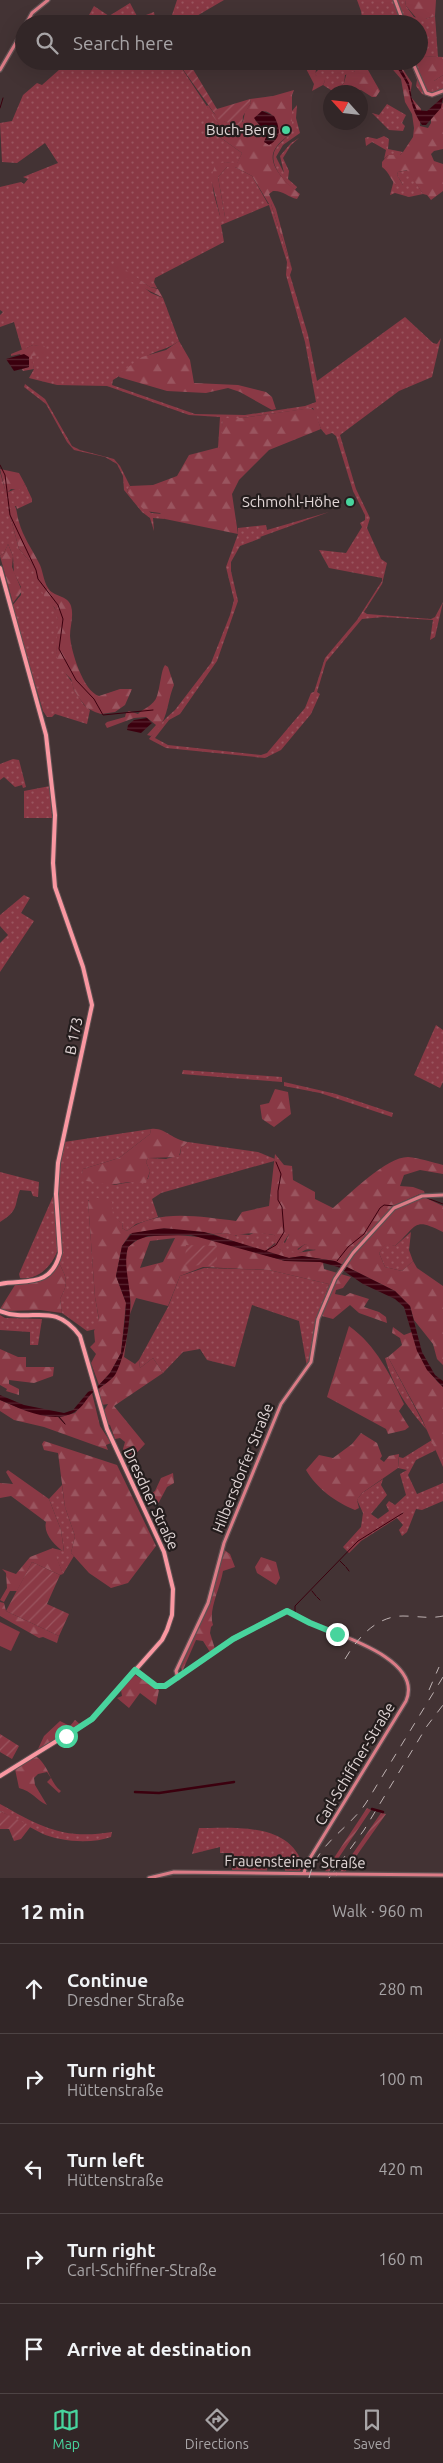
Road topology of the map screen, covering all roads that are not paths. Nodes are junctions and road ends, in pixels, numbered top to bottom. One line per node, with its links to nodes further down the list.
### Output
1 (48, 0): 3 (main road)
2 (395, 0): 4 (main road)
3 (31, 15)
4 (401, 15)
5 (15, 44): 6 (main road)
6 (0, 70)
7 (416, 70): 8 (main road)
8 (443, 91)
9 (0, 568): 11 (main road, B 173 / B 173)
10 (443, 1195): 14 (main road, Hilbersdorfer Straße)
11 (0, 1284)
12 (0, 1310): 13 (main road, Dresdner Straße)
13 (135, 1670): 14 (main road); 15 (main road, Dresdner Straße)
14 (179, 1677): 16 (main road, Carl-Schiffner-Straße)
15 (0, 1776)
16 (304, 1873): 17 (main road, Frauensteiner Straße, bridge); 18 (main road, Frauensteiner Straße)
17 (443, 1874)
18 (148, 1878)

